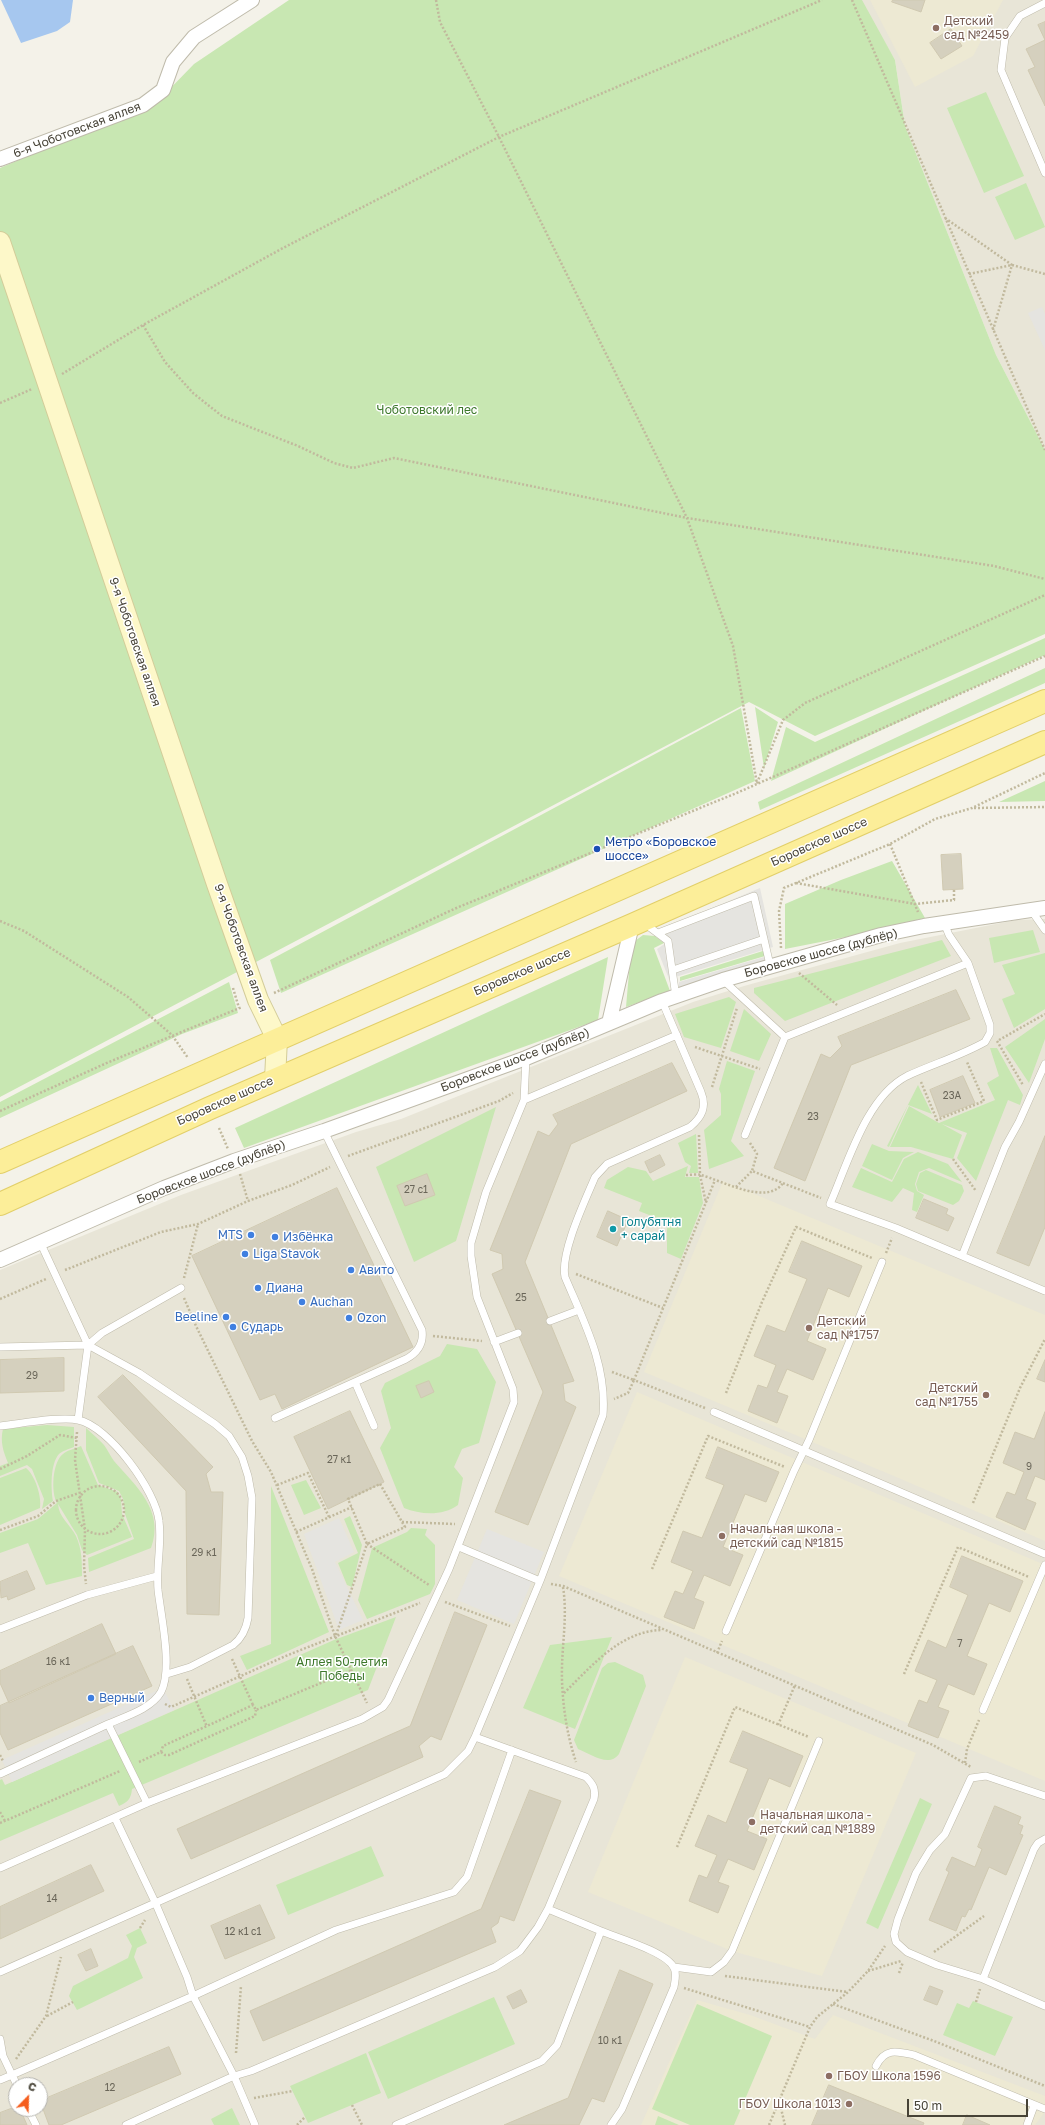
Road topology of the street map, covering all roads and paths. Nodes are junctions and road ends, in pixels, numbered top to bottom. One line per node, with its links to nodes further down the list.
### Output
1 (252, 0): 7 (street, 6-я Чоботовская аллея)
2 (436, 0): 6 (path)
3 (822, 0): 6 (path)
4 (852, 0): 9 (path)
5 (1045, 3): 8 (lane)
6 (500, 137): 14 (path); 18 (path)
7 (0, 159)
8 (1045, 173)
9 (944, 217): 11 (path); 12 (path)
10 (0, 242): 46 (street, 9-я Чоботовская аллея)
11 (1012, 265): 12 (path); 13 (path); 15 (path)
12 (969, 274): 15 (path)
13 (1045, 274)
14 (143, 325): 16 (path); 18 (path)
15 (993, 330): 17 (path)
16 (61, 374)
17 (1045, 450)
18 (688, 518): 19 (path); 25 (path)
19 (1045, 578)
20 (1045, 595): 25 (path)
21 (1045, 656): 25 (path)
22 (1045, 701): 54 (main road)
23 (1045, 742): 36 (main road, Боровское шоссе)
24 (1045, 773): 27 (path)
25 (756, 784): 46 (path)
26 (1045, 807): 27 (path)
27 (972, 808): 28 (path)
28 (890, 844): 29 (path); 31 (path)
29 (796, 883): 31 (path); 40 (path)
30 (954, 889): 31 (path)
31 (915, 904): 37 (path)
32 (1045, 908): 33 (street, Боровское шоссе (дублёр))
33 (1031, 910): 35 (street, Боровское шоссе (дублёр)); 38 (lane)
34 (0, 921): 52 (path)
35 (944, 923): 37 (street, Боровское шоссе (дублёр)); 41 (lane)
36 (643, 926): 39 (lane); 42 (lane); 50 (street); 64 (main road, Боровское шоссе)
37 (924, 926): 40 (street, Боровское шоссе (дублёр))
38 (1045, 930)
39 (764, 939): 40 (lane); 42 (lane)
40 (779, 963): 43 (street, Боровское шоссе (дублёр)); 48 (path)
41 (968, 963): 48 (lane); 51 (lane)
42 (673, 970): 45 (lane)
43 (723, 980): 44 (lane); 45 (street, Боровское шоссе (дублёр))
44 (741, 996): 53 (lane); 59 (path)
45 (676, 997): 47 (street, Боровское шоссе (дублёр))
46 (258, 1000): 52 (path); 54 (street, 9-я Чоботовская аллея)
47 (662, 1001): 50 (street, Боровское шоссе (дублёр)); 55 (lane)
48 (845, 1012): 53 (lane)
49 (1045, 1014): 56 (path)
50 (609, 1023): 60 (street, Боровское шоссе (дублёр))
51 (990, 1025): 56 (path); 57 (lane)
52 (172, 1035): 58 (path); 69 (path)
53 (784, 1037): 62 (lane)
54 (277, 1039): 64 (street); 77 (main road)
55 (678, 1039): 59 (path); 67 (lane); 68 (lane)
56 (997, 1041): 66 (path)
57 (963, 1052): 63 (lane); 63 (path)
58 (185, 1055)
59 (722, 1056): 62 (path); 68 (path)
60 (526, 1058): 65 (lane); 72 (street, Боровское шоссе (дублёр))
61 (1045, 1064): 66 (lane)
62 (770, 1072): 73 (lane)
63 (917, 1072): 89 (lane)
64 (275, 1079): 88 (main road, Боровское шоссе)
65 (526, 1087): 67 (lane); 76 (path)
66 (1030, 1098): 86 (lane)
67 (524, 1100): 107 (lane)
68 (704, 1100): 70 (lane)
69 (0, 1111)
70 (698, 1120): 81 (path); 96 (lane)
71 (219, 1128): 74 (path)
72 (324, 1131): 76 (lane); 92 (street, Боровское шоссе (дублёр))
73 (745, 1134): 79 (path)
74 (229, 1152)
75 (953, 1159): 86 (path)
76 (339, 1161): 85 (path); 105 (lane)
77 (0, 1162)
78 (239, 1170): 85 (path)
79 (752, 1171): 83 (path); 84 (path)
80 (686, 1175): 81 (path)
81 (700, 1175): 82 (path); 87 (path)
82 (714, 1180): 84 (path); 87 (path)
83 (783, 1183): 84 (path); 89 (path)
84 (736, 1187)
85 (248, 1202): 90 (path)
86 (983, 1202): 93 (lane)
87 (706, 1203): 101 (path)
88 (0, 1204)
89 (830, 1204): 91 (lane)
90 (198, 1224): 97 (path); 98 (path)
91 (896, 1228): 93 (lane); 95 (path)
92 (41, 1244): 94 (street, Боровское шоссе (дублёр)); 97 (lane)
93 (962, 1256): 99 (lane)
94 (0, 1260)
95 (882, 1262): 113 (path); 121 (lane)
96 (563, 1269): 101 (path); 102 (lane)
97 (56, 1274): 100 (path); 108 (lane)
98 (181, 1288): 108 (lane); 124 (path)
99 (1045, 1291)
100 (0, 1299)
101 (663, 1308): 111 (path)
102 (579, 1310): 103 (lane); 110 (lane)
103 (550, 1321)
104 (518, 1333): 107 (lane)
105 (423, 1335): 107 (path); 112 (lane)
106 (1045, 1340): 127 (path)
107 (494, 1342): 131 (lane)
108 (88, 1346): 109 (lane); 117 (lane); 152 (lane)
109 (0, 1347)
110 (600, 1367): 111 (path); 114 (lane)
111 (634, 1380): 114 (path); 115 (path)
112 (355, 1382): 116 (lane); 119 (lane)
113 (726, 1393)
114 (604, 1402): 141 (lane)
115 (714, 1412): 121 (lane)
116 (275, 1418)
117 (78, 1420): 118 (lane); 120 (path); 140 (lane)
118 (0, 1426)
119 (374, 1426)
120 (77, 1438): 122 (path); 125 (path)
121 (804, 1450): 123 (lane); 137 (lane)
122 (0, 1469)
123 (794, 1471): 139 (path); 148 (lane)
124 (277, 1485): 129 (path); 134 (path)
125 (79, 1493): 126 (path); 132 (path)
126 (80, 1499): 133 (path); 133 (path); 133 (path)
127 (973, 1503)
128 (352, 1507): 129 (path); 130 (path); 135 (path)
129 (329, 1517): 134 (path)
130 (402, 1522): 131 (path); 135 (path)
131 (468, 1525): 136 (lane)
132 (0, 1530)
133 (85, 1530): 144 (path)
134 (296, 1532): 149 (path)
135 (368, 1544): 143 (path); 149 (path)
136 (458, 1547): 141 (lane); 143 (lane)
137 (1045, 1554)
138 (1045, 1565): 142 (lane)
139 (652, 1569)
140 (157, 1576): 144 (lane); 152 (lane)
141 (540, 1581): 146 (lane)
142 (1038, 1581): 153 (path); 162 (lane)
143 (437, 1594): 146 (path); 149 (path); 163 (lane)
144 (87, 1595): 145 (lane)
145 (0, 1629)
146 (520, 1630): 167 (lane)
147 (665, 1630): 156 (path); 157 (path); 157 (path)
148 (726, 1631)
149 (335, 1636): 151 (path); 154 (path)
150 (233, 1661): 154 (path)
151 (352, 1670): 161 (path); 163 (path)
152 (167, 1674): 159 (lane)
153 (904, 1674)
154 (239, 1678): 158 (path); 160 (path)
155 (188, 1680): 158 (path)
156 (795, 1685): 165 (path); 171 (path)
157 (563, 1694): 175 (path)
158 (194, 1697): 159 (path); 166 (path)
159 (155, 1699): 164 (lane)
160 (253, 1705): 161 (path); 166 (path)
161 (256, 1710): 170 (path)
162 (983, 1710): 171 (path)
163 (372, 1714): 177 (lane)
164 (108, 1724): 172 (lane); 173 (lane)
165 (778, 1724): 168 (path); 183 (path)
166 (207, 1726): 170 (path)
167 (475, 1737): 169 (lane); 185 (lane)
168 (820, 1741): 195 (lane)
169 (512, 1750): 175 (lane); 196 (lane)
170 (161, 1752): 172 (path)
171 (966, 1763): 174 (path)
172 (129, 1767): 177 (lane); 180 (path)
173 (0, 1774)
174 (980, 1775): 176 (lane); 190 (lane)
175 (586, 1777): 186 (lane)
176 (1045, 1796)
177 (147, 1803): 179 (lane)
178 (0, 1812): 180 (path)
179 (115, 1818): 184 (lane); 185 (lane)
180 (5, 1821): 181 (path)
181 (0, 1823)
182 (1045, 1839): 197 (lane)
183 (677, 1847)
184 (0, 1868)
185 (155, 1902): 189 (lane); 200 (lane)
186 (548, 1909): 188 (lane); 209 (lane)
187 (984, 1916): 191 (path)
188 (601, 1931): 192 (lane); 224 (lane)
189 (69, 1941): 194 (lane); 204 (path)
190 (896, 1942): 191 (lane); 193 (path)
191 (925, 1959): 193 (path); 197 (lane)
192 (674, 1967): 195 (lane); 225 (lane)
193 (868, 1971): 199 (path)
194 (0, 1972)
195 (711, 1972): 199 (path)
196 (242, 1973): 200 (lane); 209 (path)
197 (983, 1979): 203 (lane)
198 (688, 1988): 205 (path)
199 (848, 1992): 202 (path)
200 (193, 1996): 208 (lane); 209 (lane)
201 (73, 2002): 204 (path)
202 (833, 2004): 205 (path); 212 (path)
203 (1045, 2006)
204 (46, 2016): 208 (path)
205 (810, 2027): 215 (path)
206 (0, 2039): 208 (lane)
207 (876, 2066): 217 (lane)
208 (10, 2072): 210 (lane); 211 (lane)
209 (234, 2076): 214 (lane); 220 (lane)
210 (13, 2077)
211 (0, 2080)
212 (1045, 2086)
213 (293, 2091): 214 (path)
214 (244, 2100): 221 (lane)
215 (779, 2100): 226 (path); 227 (path)
216 (352, 2105): 223 (path)
217 (1034, 2106): 218 (lane); 228 (lane)
218 (1045, 2109)
219 (305, 2117): 222 (path)
220 (126, 2125)
221 (255, 2125)
222 (297, 2125)
223 (362, 2125)
224 (396, 2125)
225 (611, 2125)
226 (769, 2125)
227 (786, 2125)
228 (1027, 2125)

